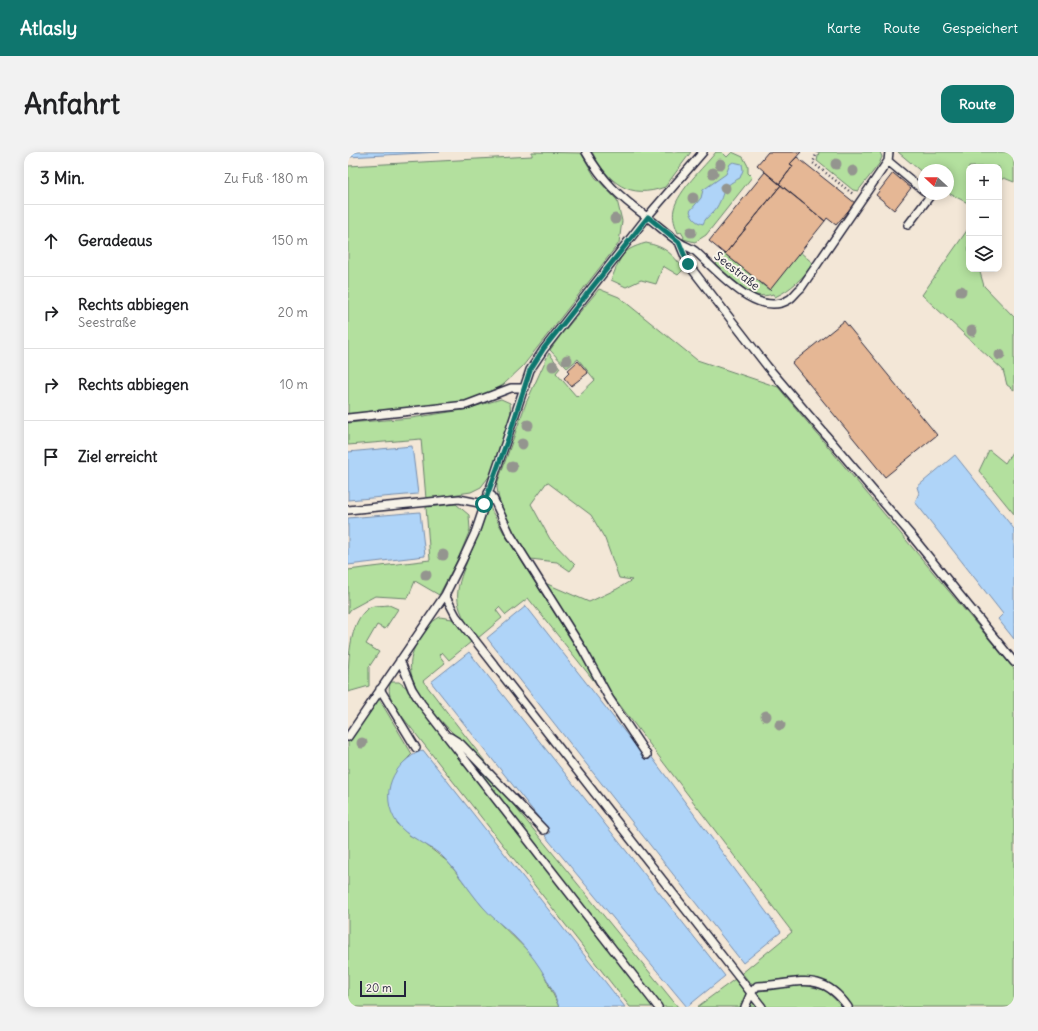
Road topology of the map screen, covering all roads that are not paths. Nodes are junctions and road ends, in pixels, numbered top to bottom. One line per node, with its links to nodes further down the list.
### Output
1 (586, 152): 7 (lane, Seestraße)
2 (704, 152): 7 (lane)
3 (889, 152): 4 (lane)
4 (888, 161): 5 (lane); 9 (lane, Seestraße)
5 (918, 186)
6 (927, 200): 8 (lane)
7 (648, 217): 9 (lane, Seestraße); 10 (lane)
8 (908, 225)
9 (679, 242): 17 (lane)
10 (525, 388): 11 (lane); 12 (lane)
11 (348, 418)
12 (488, 493): 13 (lane); 22 (lane)
13 (484, 504): 14 (lane); 15 (lane)
14 (348, 510)
15 (445, 594): 16 (lane); 24 (lane)
16 (400, 660): 18 (lane); 19 (lane)
17 (1014, 662)
18 (380, 689): 20 (lane); 21 (lane)
19 (446, 735): 23 (lane); 25 (lane)
20 (348, 737)
21 (416, 748)
22 (647, 755)
23 (544, 830)
24 (751, 993): 26 (lane); 27 (lane); 28 (lane)
25 (658, 1007)
26 (745, 1007)
27 (762, 1007)
28 (848, 1007)

